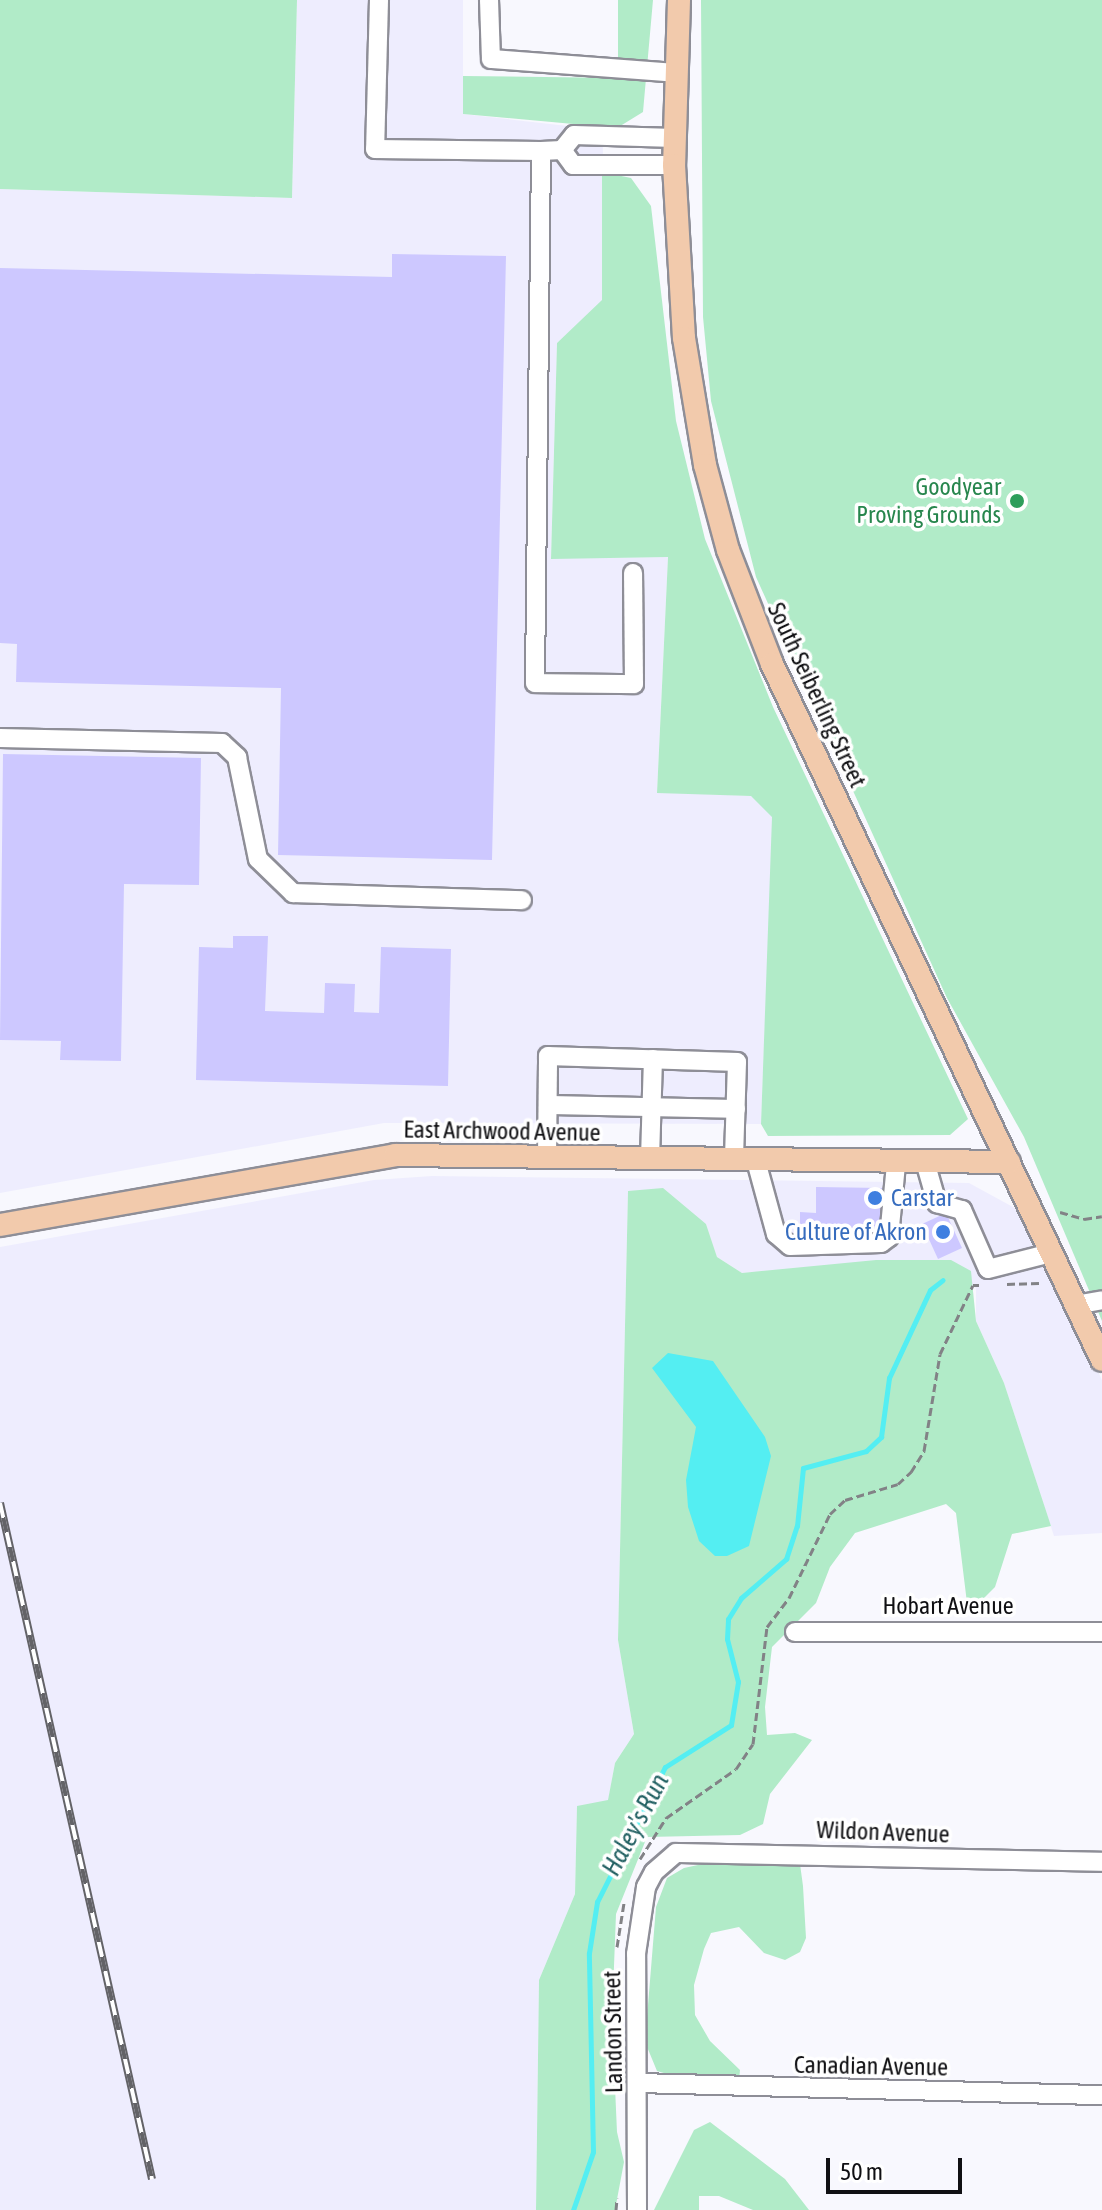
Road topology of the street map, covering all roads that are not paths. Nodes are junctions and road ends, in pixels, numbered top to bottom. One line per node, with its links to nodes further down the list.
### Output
1 (379, 0): 7 (street)
2 (489, 0): 4 (street)
3 (679, 0): 4 (main road, South Seiberling Street)
4 (676, 73): 5 (main road, South Seiberling Street)
5 (675, 138): 6 (street); 8 (main road, South Seiberling Street)
6 (562, 150): 7 (street); 8 (street)
7 (541, 151): 9 (street)
8 (674, 165): 19 (main road, South Seiberling Street)
9 (633, 573)
10 (0, 738): 11 (street)
11 (522, 900)
12 (653, 1059): 13 (street); 14 (street); 15 (street)
13 (548, 1105): 14 (street); 16 (street)
14 (651, 1108): 15 (street); 17 (street)
15 (736, 1109): 18 (street)
16 (547, 1157): 17 (main road, East Archwood Avenue); 22 (main road, East Archwood Avenue)
17 (650, 1159): 18 (main road, East Archwood Avenue)
18 (745, 1160): 20 (main road, East Archwood Avenue); 20 (street)
19 (1009, 1162): 21 (main road, East Archwood Avenue); 23 (main road, South Seiberling Street)
20 (896, 1164): 21 (main road, East Archwood Avenue)
21 (926, 1165): 23 (street)
22 (0, 1225)
23 (1051, 1253): 25 (main road, South Seiberling Street)
24 (1102, 1300): 25 (street)
25 (1075, 1305): 26 (main road, South Seiberling Street)
26 (1102, 1360)
27 (795, 1632): 28 (street, Hobart Avenue)
28 (1102, 1632)
29 (666, 1861): 30 (street, Wildon Avenue); 31 (street, Landon Street)
30 (1102, 1862)
31 (638, 2083): 32 (street, Canadian Avenue); 33 (street, Landon Street)
32 (1102, 2095)
33 (637, 2210)

